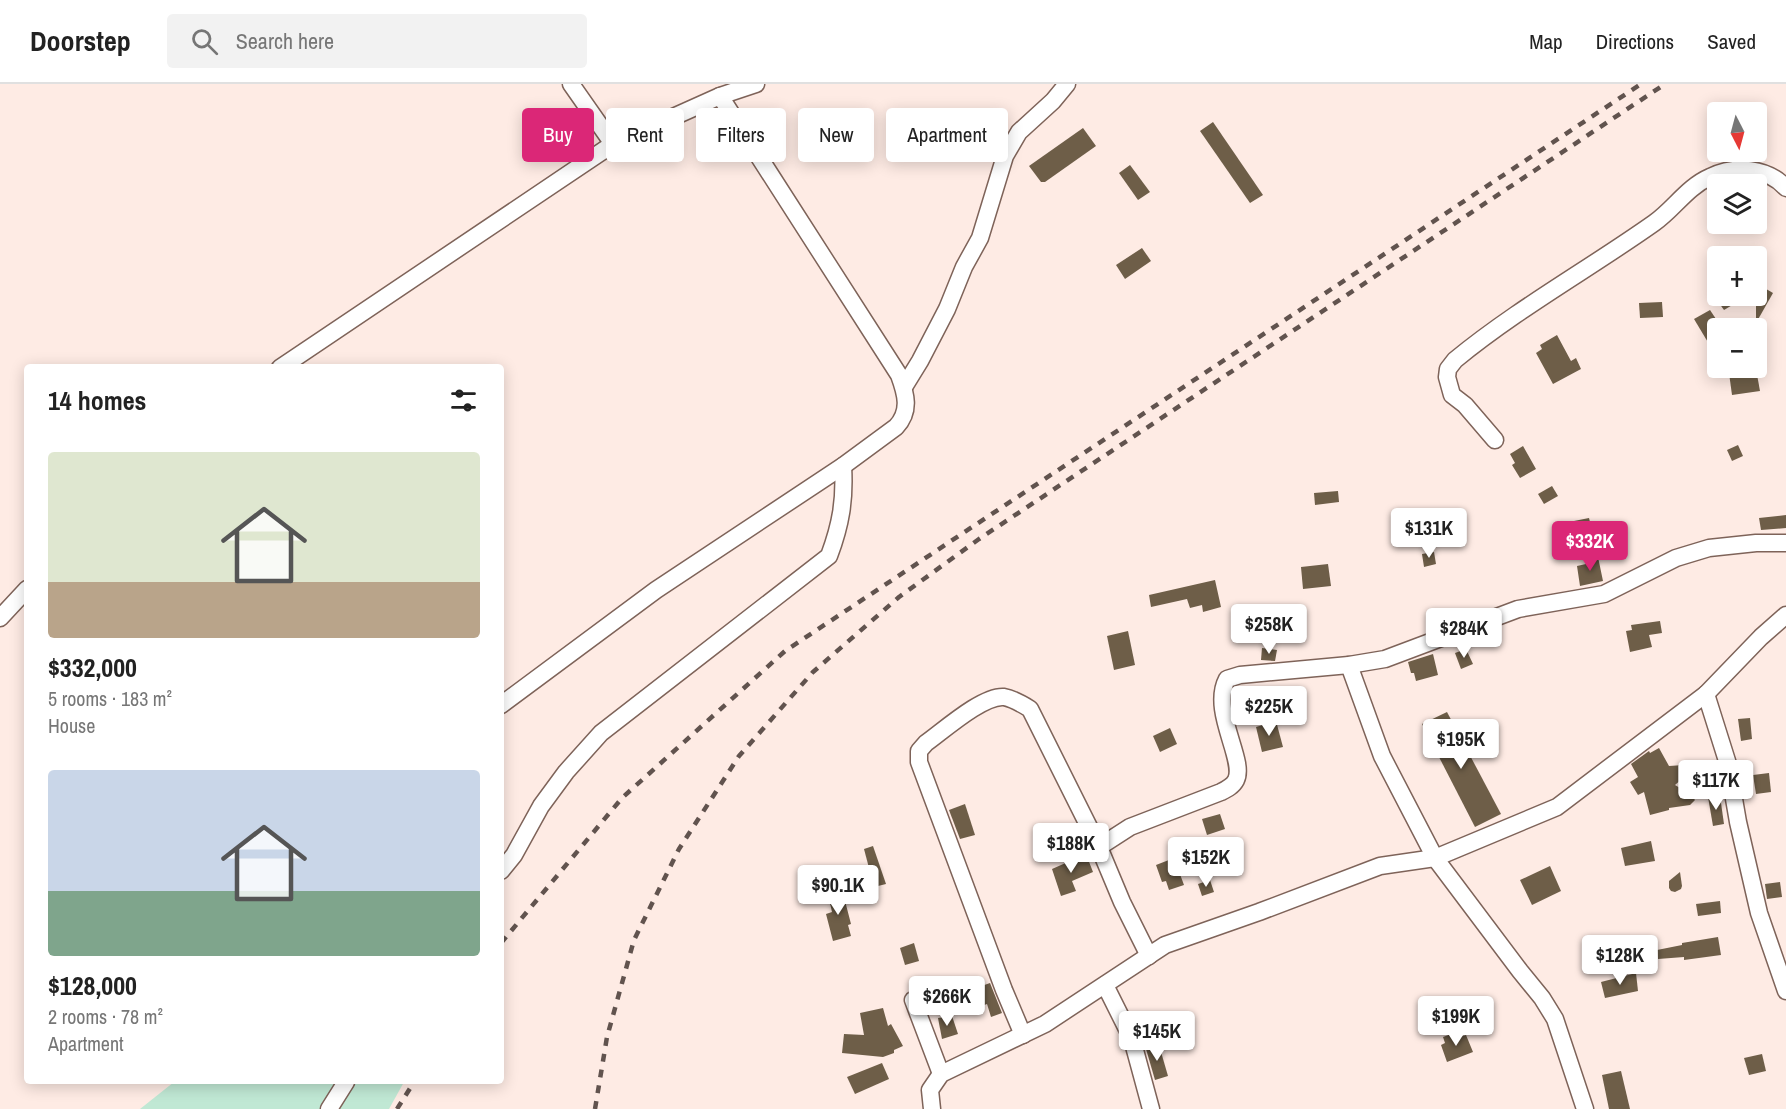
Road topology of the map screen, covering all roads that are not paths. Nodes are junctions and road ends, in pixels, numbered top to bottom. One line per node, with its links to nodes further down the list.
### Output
1 (571, 84): 6 (street)
2 (756, 84): 4 (street)
3 (1067, 84): 10 (street)
4 (720, 96): 5 (street); 10 (street)
5 (684, 112)
6 (606, 134)
7 (606, 149): 9 (street)
8 (1786, 188): 11 (street)
9 (286, 364)
10 (904, 387): 12 (street)
11 (1495, 440)
12 (843, 466): 19 (street); 22 (street)
13 (1786, 543): 17 (street)
14 (24, 592): 16 (street)
15 (1786, 615): 18 (street)
16 (0, 618)
17 (1350, 665): 20 (street); 21 (street)
18 (1706, 694): 21 (street); 25 (street)
19 (504, 703)
20 (1099, 847): 23 (street); 27 (street)
21 (1434, 858): 23 (street); 33 (street)
22 (504, 867)
23 (1149, 956): 24 (street)
24 (1105, 985): 27 (street); 32 (street)
25 (1786, 992)
26 (913, 1000): 28 (street)
27 (1023, 1035): 28 (street)
28 (941, 1074): 31 (street)
29 (345, 1084): 30 (street)
30 (329, 1109)
31 (932, 1109)
32 (1150, 1109)
33 (1585, 1109)

